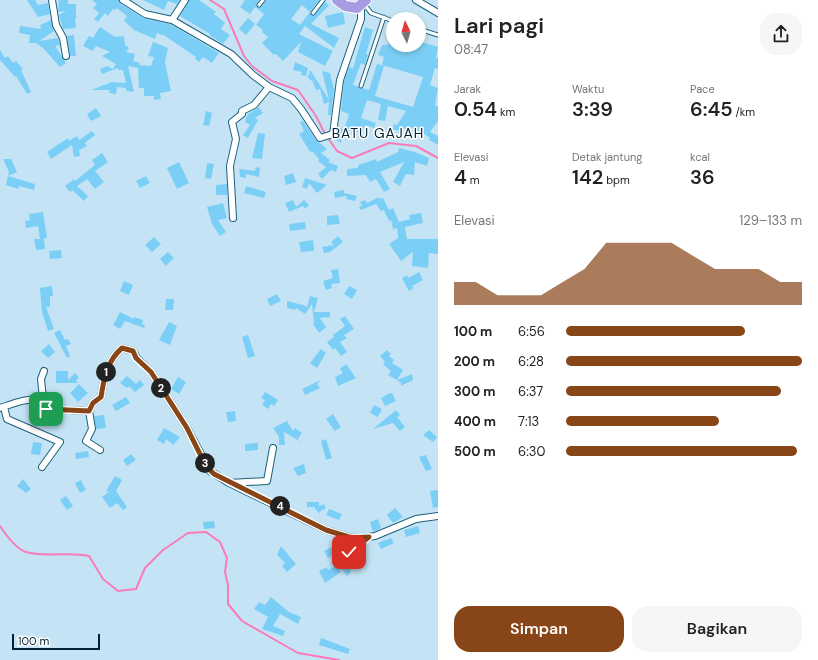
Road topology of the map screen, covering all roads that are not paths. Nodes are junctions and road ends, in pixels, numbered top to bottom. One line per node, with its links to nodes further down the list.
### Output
1 (52, 0): 16 (street)
2 (123, 0): 13 (street)
3 (185, 0): 13 (street)
4 (263, 0): 9 (lane)
5 (323, 0): 10 (lane)
6 (337, 0): 8 (highway)
7 (416, 0): 11 (street)
8 (363, 2): 12 (lane); 18 (street)
9 (259, 5)
10 (313, 13)
11 (438, 13)
12 (384, 17): 17 (lane)
13 (172, 20): 18 (street)
14 (426, 31): 15 (lane)
15 (438, 35)
16 (66, 56)
17 (361, 86)
18 (268, 87): 19 (street)
19 (233, 218)
20 (44, 371): 21 (street)
21 (43, 399): 22 (street); 23 (street)
22 (2, 408): 26 (street)
23 (89, 411): 25 (street); 27 (street)
24 (273, 448): 27 (street)
25 (100, 450)
26 (42, 467)
27 (229, 482): 29 (street)
28 (438, 516): 29 (street)
29 (369, 537): 30 (street)
30 (349, 552)

